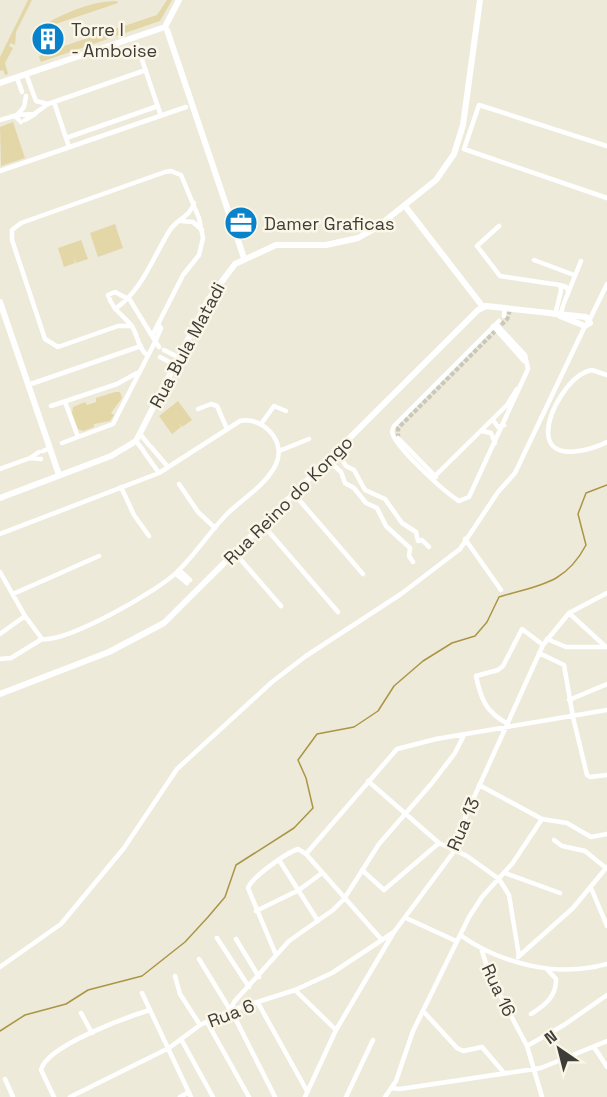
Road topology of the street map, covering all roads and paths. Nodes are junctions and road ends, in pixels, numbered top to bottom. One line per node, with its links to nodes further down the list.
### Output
1 (179, 0): 3 (street)
2 (480, 0): 18 (street, Rua Bula Matadi)
3 (165, 28): 6 (street); 30 (street)
4 (137, 45): 5 (street)
5 (146, 70): 9 (street); 11 (street)
6 (21, 76): 7 (street); 8 (street); 10 (street)
7 (0, 83)
8 (37, 102): 9 (street); 10 (street); 13 (street)
9 (51, 103): 13 (street); 20 (street)
10 (25, 106): 14 (street); 15 (street)
11 (158, 106): 16 (street); 20 (street)
12 (186, 107): 16 (street)
13 (37, 112): 14 (street); 15 (street)
14 (30, 114): 15 (street)
15 (16, 115): 17 (street)
16 (161, 116): 22 (street)
17 (0, 120)
18 (463, 127): 19 (street); 26 (street, Rua Bula Matadi)
19 (471, 129): 21 (street); 24 (street)
20 (66, 138): 22 (street)
21 (607, 146)
22 (69, 147): 23 (street)
23 (0, 171)
24 (607, 198)
25 (194, 203): 27 (street); 29 (street); 45 (street)
26 (405, 206): 30 (street, Rua Bula Matadi); 40 (street)
27 (178, 222): 29 (street); 37 (street)
28 (499, 226): 34 (street)
29 (203, 231): 48 (street)
30 (244, 258): 51 (street, Rua Bula Matadi)
31 (534, 260): 33 (street)
32 (581, 261): 33 (street)
33 (574, 275): 36 (street)
34 (560, 285): 36 (street); 39 (street)
35 (607, 285): 43 (street)
36 (568, 291): 39 (street)
37 (130, 300): 41 (street); 41 (street); 48 (street)
38 (0, 302): 57 (street)
39 (563, 303): 42 (street)
40 (483, 307): 42 (street); 80 (street, Rua Reino do Kongo)
41 (115, 309): 45 (street); 46 (street)
42 (557, 316): 43 (street); 47 (street)
43 (590, 319): 47 (street)
44 (496, 324): 64 (street); 66 (street); 92 (street)
45 (118, 326): 46 (street)
46 (132, 326): 49 (street)
47 (585, 326): 53 (street)
48 (154, 339): 50 (street); 51 (street)
49 (141, 346): 50 (street); 57 (street)
50 (148, 353): 52 (street); 54 (street)
51 (178, 357): 52 (street, Rua Bula Matadi)
52 (175, 365): 69 (street, Rua Bula Matadi)
53 (563, 372): 56 (street); 103 (street)
54 (137, 373): 58 (street); 59 (street)
55 (607, 375): 56 (street)
56 (573, 381): 75 (street)
57 (28, 385): 81 (street)
58 (114, 385): 59 (street); 60 (street)
59 (126, 398): 70 (street)
60 (65, 402): 61 (street); 70 (street)
61 (51, 406)
62 (198, 409): 67 (street)
63 (286, 411): 65 (street)
64 (493, 420): 66 (street); 68 (street)
65 (261, 424): 67 (street); 79 (street)
66 (504, 425): 74 (street)
67 (227, 429): 86 (street)
68 (483, 431): 74 (street); 91 (street)
69 (140, 434): 73 (street, Rua Bula Matadi); 77 (street)
70 (78, 437): 76 (street)
71 (398, 438): 91 (street)
72 (309, 439): 79 (street)
73 (136, 441): 78 (street); 90 (street, Rua Bula Matadi)
74 (495, 442): 92 (street)
75 (607, 442)
76 (62, 443)
77 (149, 445): 78 (street); 83 (street)
78 (143, 450): 85 (street)
79 (279, 451): 99 (street)
80 (336, 452): 82 (street, Rua Reino do Kongo); 84 (street)
81 (45, 454): 87 (street); 90 (street)
82 (328, 460): 88 (street); 95 (street, Rua Reino do Kongo)
83 (163, 462): 85 (street); 86 (street)
84 (346, 466): 88 (street); 97 (street)
85 (156, 467): 89 (street)
86 (168, 467): 89 (street)
87 (0, 469)
88 (341, 472): 100 (street)
89 (159, 473): 94 (street)
90 (60, 476): 96 (street, Rua Bula Matadi)
91 (435, 476): 92 (street)
92 (438, 482)
93 (179, 484): 99 (street)
94 (121, 487): 101 (street); 102 (street)
95 (294, 494): 98 (street, Rua Reino do Kongo); 111 (street)
96 (0, 498)
97 (399, 519): 100 (street); 104 (street)
98 (263, 525): 107 (street, Rua Reino do Kongo); 118 (street)
99 (215, 528): 110 (street)
100 (390, 528): 105 (street)
101 (0, 534)
102 (149, 536)
103 (465, 539): 114 (street); 171 (street)
104 (418, 541): 105 (street); 106 (street)
105 (410, 548): 109 (street)
106 (429, 548)
107 (235, 554): 113 (street, Rua Reino do Kongo); 117 (street)
108 (99, 556): 116 (street)
109 (413, 562)
110 (177, 572): 113 (street); 122 (street)
111 (363, 574)
112 (1, 576): 116 (street)
113 (198, 590): 129 (street, Rua Reino do Kongo)
114 (501, 590)
115 (607, 593): 119 (street, Rua 13)
116 (13, 594): 120 (street)
117 (281, 606)
118 (338, 612)
119 (568, 613): 123 (street, Rua 13); 125 (street)
120 (25, 616): 121 (street); 122 (street)
121 (0, 634)
122 (42, 639): 127 (street)
123 (547, 639): 124 (street, Rua 13); 125 (street)
124 (543, 645): 126 (street, Rua 13); 133 (street)
125 (606, 647)
126 (539, 653): 130 (street); 133 (street, Rua 13)
127 (0, 659)
128 (607, 684): 130 (street)
129 (0, 694)
130 (569, 700): 132 (street)
131 (607, 710): 132 (street)
132 (573, 717): 133 (street); 135 (street)
133 (507, 726): 134 (street); 137 (street, Rua 13)
134 (464, 735): 136 (street); 138 (street)
135 (607, 775)
136 (368, 781): 138 (street); 144 (street)
137 (479, 785): 139 (street); 143 (street, Rua 13)
138 (407, 814): 142 (street); 147 (street)
139 (542, 819): 140 (street); 149 (street)
140 (607, 834)
141 (554, 840): 146 (street)
142 (439, 843): 143 (street); 147 (street)
143 (455, 850): 150 (street); 156 (street, Rua 13)
144 (306, 854): 145 (street); 148 (street)
145 (279, 860): 152 (street); 155 (street)
146 (607, 867): 151 (street)
147 (362, 870): 154 (street)
148 (322, 873): 152 (street); 154 (street)
149 (505, 873): 150 (street); 153 (street)
150 (499, 879): 160 (street); 167 (street)
151 (591, 888): 158 (street); 167 (street)
152 (298, 890): 155 (street); 157 (street)
153 (560, 893)
154 (344, 899): 157 (street); 163 (street)
155 (256, 911): 166 (street)
156 (406, 918): 159 (street, Rua 13); 164 (street)
157 (318, 921): 166 (street)
158 (607, 926)
159 (394, 932): 163 (street, Rua 6); 187 (street, Rua 13)
160 (460, 935): 164 (street); 165 (street)
161 (217, 938): 175 (street)
162 (236, 939): 174 (street)
163 (381, 939): 176 (street, Rua 6)
164 (456, 941): 182 (street)
165 (482, 951): 169 (street); 192 (street, Rua 16)
166 (276, 955): 174 (street)
167 (519, 956): 169 (street)
168 (199, 959): 181 (street)
169 (513, 960): 172 (street)
170 (607, 964): 172 (street)
171 (0, 966)
172 (547, 969): 184 (street)
173 (175, 976): 186 (street)
174 (259, 976): 175 (street)
175 (249, 987): 181 (street)
176 (295, 990): 179 (street, Rua 6); 187 (street)
177 (142, 993): 180 (street)
178 (607, 995): 192 (street)
179 (258, 1003): 181 (street, Rua 6); 200 (street)
180 (150, 1010): 188 (street); 194 (street)
181 (230, 1010): 185 (street, Rua 6); 208 (street)
182 (423, 1011): 197 (street); 199 (street)
183 (81, 1013): 188 (street)
184 (531, 1014)
185 (207, 1022): 186 (street, Rua 6); 207 (street)
186 (200, 1025): 189 (street, Rua 6)
187 (336, 1030): 200 (street, Rua 13)
188 (92, 1033): 203 (street)
189 (181, 1039): 194 (street, Rua 6); 206 (street)
190 (373, 1040): 209 (street)
191 (607, 1041): 193 (street)
192 (527, 1046): 196 (street, Rua 16)
193 (594, 1047): 195 (street); 196 (street)
194 (169, 1048): 201 (street); 204 (street, Rua 6)
195 (607, 1067)
196 (534, 1069): 197 (street); 211 (street, Rua 16)
197 (504, 1073): 199 (street)
198 (5, 1079): 202 (street)
199 (391, 1088): 210 (street)
200 (306, 1094)
201 (190, 1095): 205 (street)
202 (13, 1097)
203 (54, 1097)
204 (70, 1097)
205 (180, 1097)
206 (213, 1097)
207 (249, 1097)
208 (275, 1097)
209 (346, 1097)
210 (385, 1097)
211 (542, 1097)

